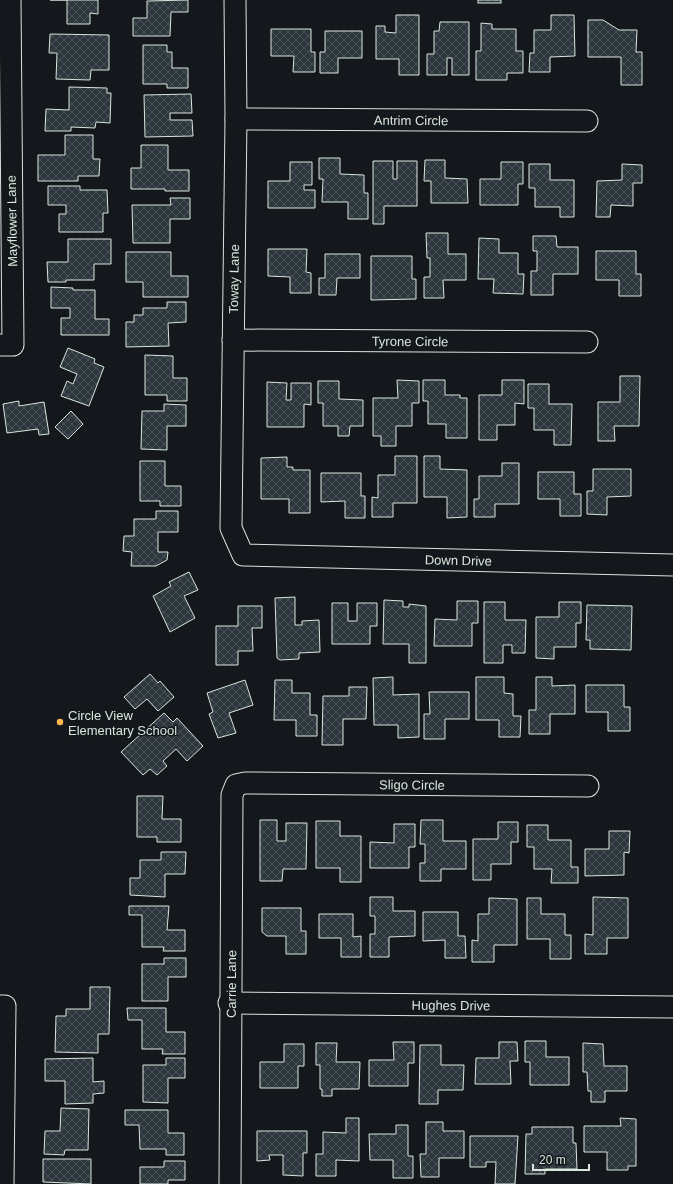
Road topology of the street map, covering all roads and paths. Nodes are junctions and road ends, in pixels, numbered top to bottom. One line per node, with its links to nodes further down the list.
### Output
1 (10, 0): 7 (street, Mayflower Lane)
2 (235, 0): 3 (street, Toway Lane)
3 (236, 119): 4 (street, Antrim Circle); 5 (street, Toway Lane)
4 (586, 121)
5 (233, 340): 6 (street, Tyrone Circle); 8 (street, Toway Lane)
6 (587, 342)
7 (6, 345)
8 (243, 555): 9 (street, Down Drive)
9 (673, 565)
10 (236, 785): 11 (street, Sligo Circle); 12 (street, Carrie Lane)
11 (588, 786)
12 (229, 1003): 14 (street, Hughes Drive); 16 (street, Carrie Lane)
13 (2, 1006): 15 (street)
14 (673, 1007)
15 (3, 1184)
16 (230, 1184)

